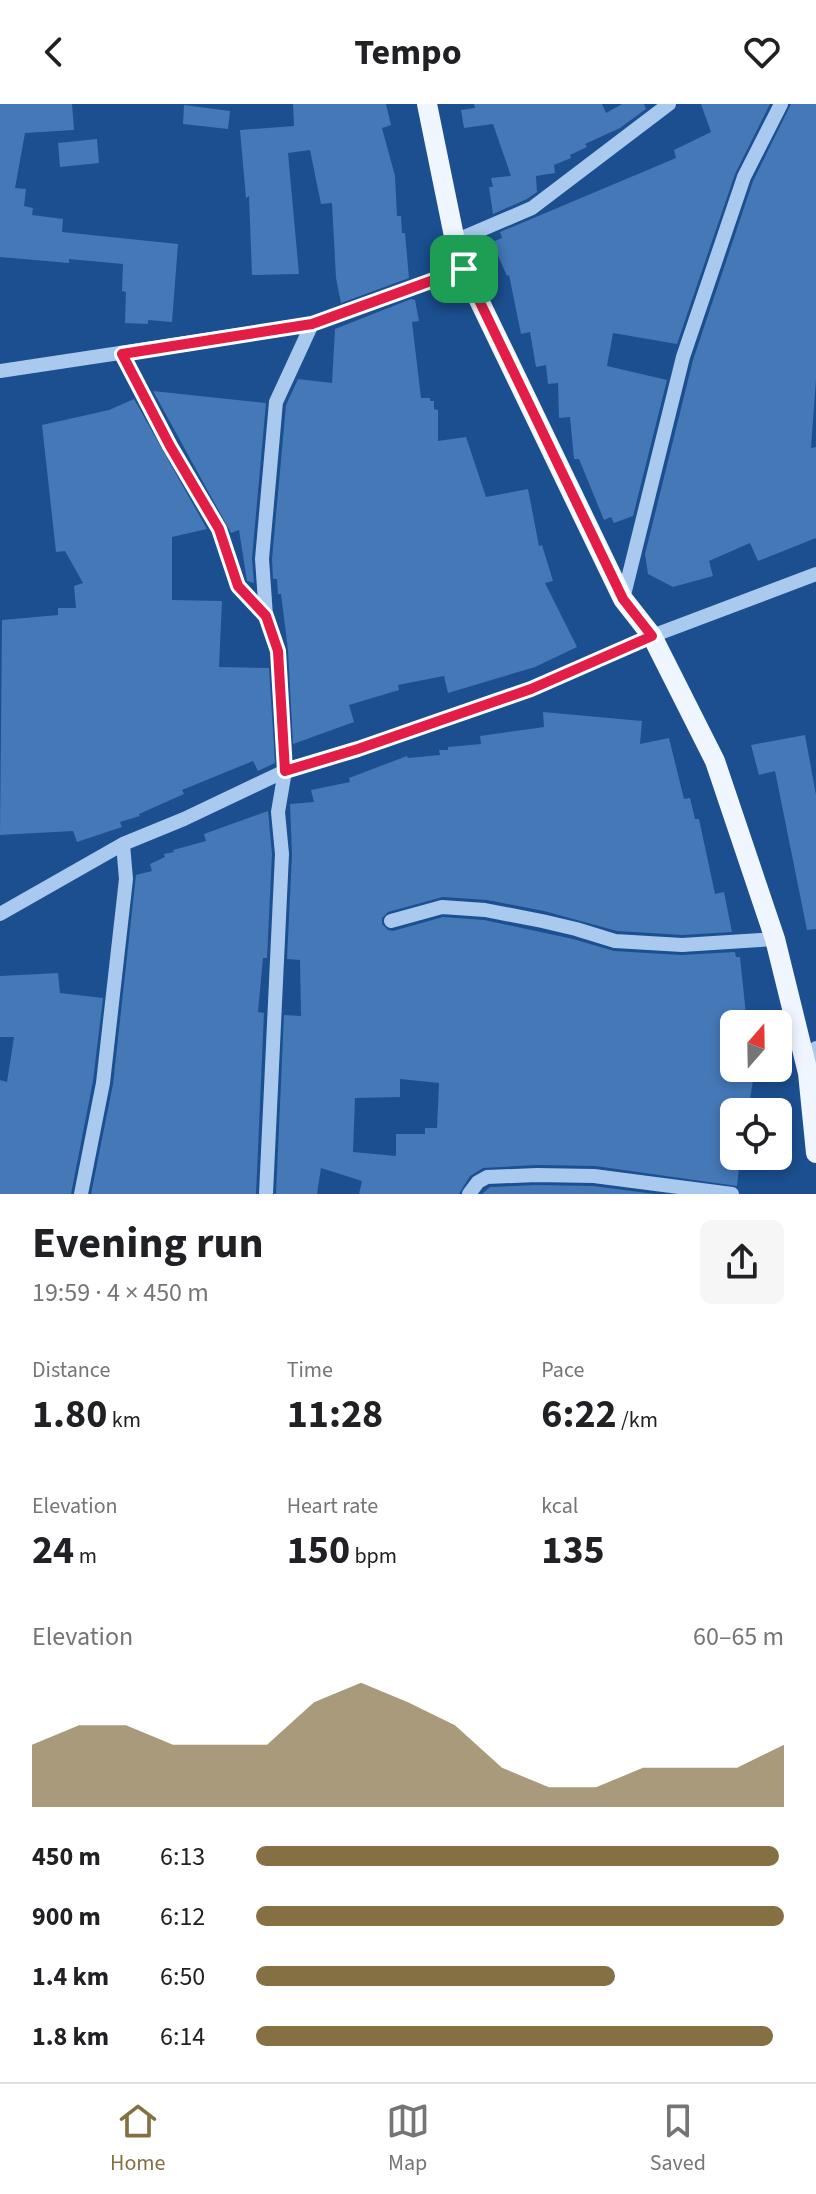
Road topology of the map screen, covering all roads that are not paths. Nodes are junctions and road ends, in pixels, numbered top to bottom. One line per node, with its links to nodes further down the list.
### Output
1 (427, 104): 4 (main road)
2 (669, 104): 4 (street)
3 (781, 104): 10 (street)
4 (455, 241): 5 (main road)
5 (464, 269): 6 (street); 10 (main road)
6 (312, 324): 7 (street); 11 (street)
7 (122, 354): 8 (street); 11 (street)
8 (0, 371)
9 (816, 574): 12 (street)
10 (623, 599): 12 (main road)
11 (266, 616): 13 (street)
12 (652, 636): 13 (street); 17 (main road)
13 (285, 771): 14 (street); 22 (street)
14 (123, 844): 15 (street); 21 (street)
15 (0, 914)
16 (391, 921): 17 (street)
17 (775, 939): 19 (main road)
18 (816, 1048): 19 (street)
19 (808, 1073): 20 (main road)
20 (816, 1153)
21 (81, 1194)
22 (266, 1194)
23 (469, 1194): 24 (street)
24 (732, 1194)

